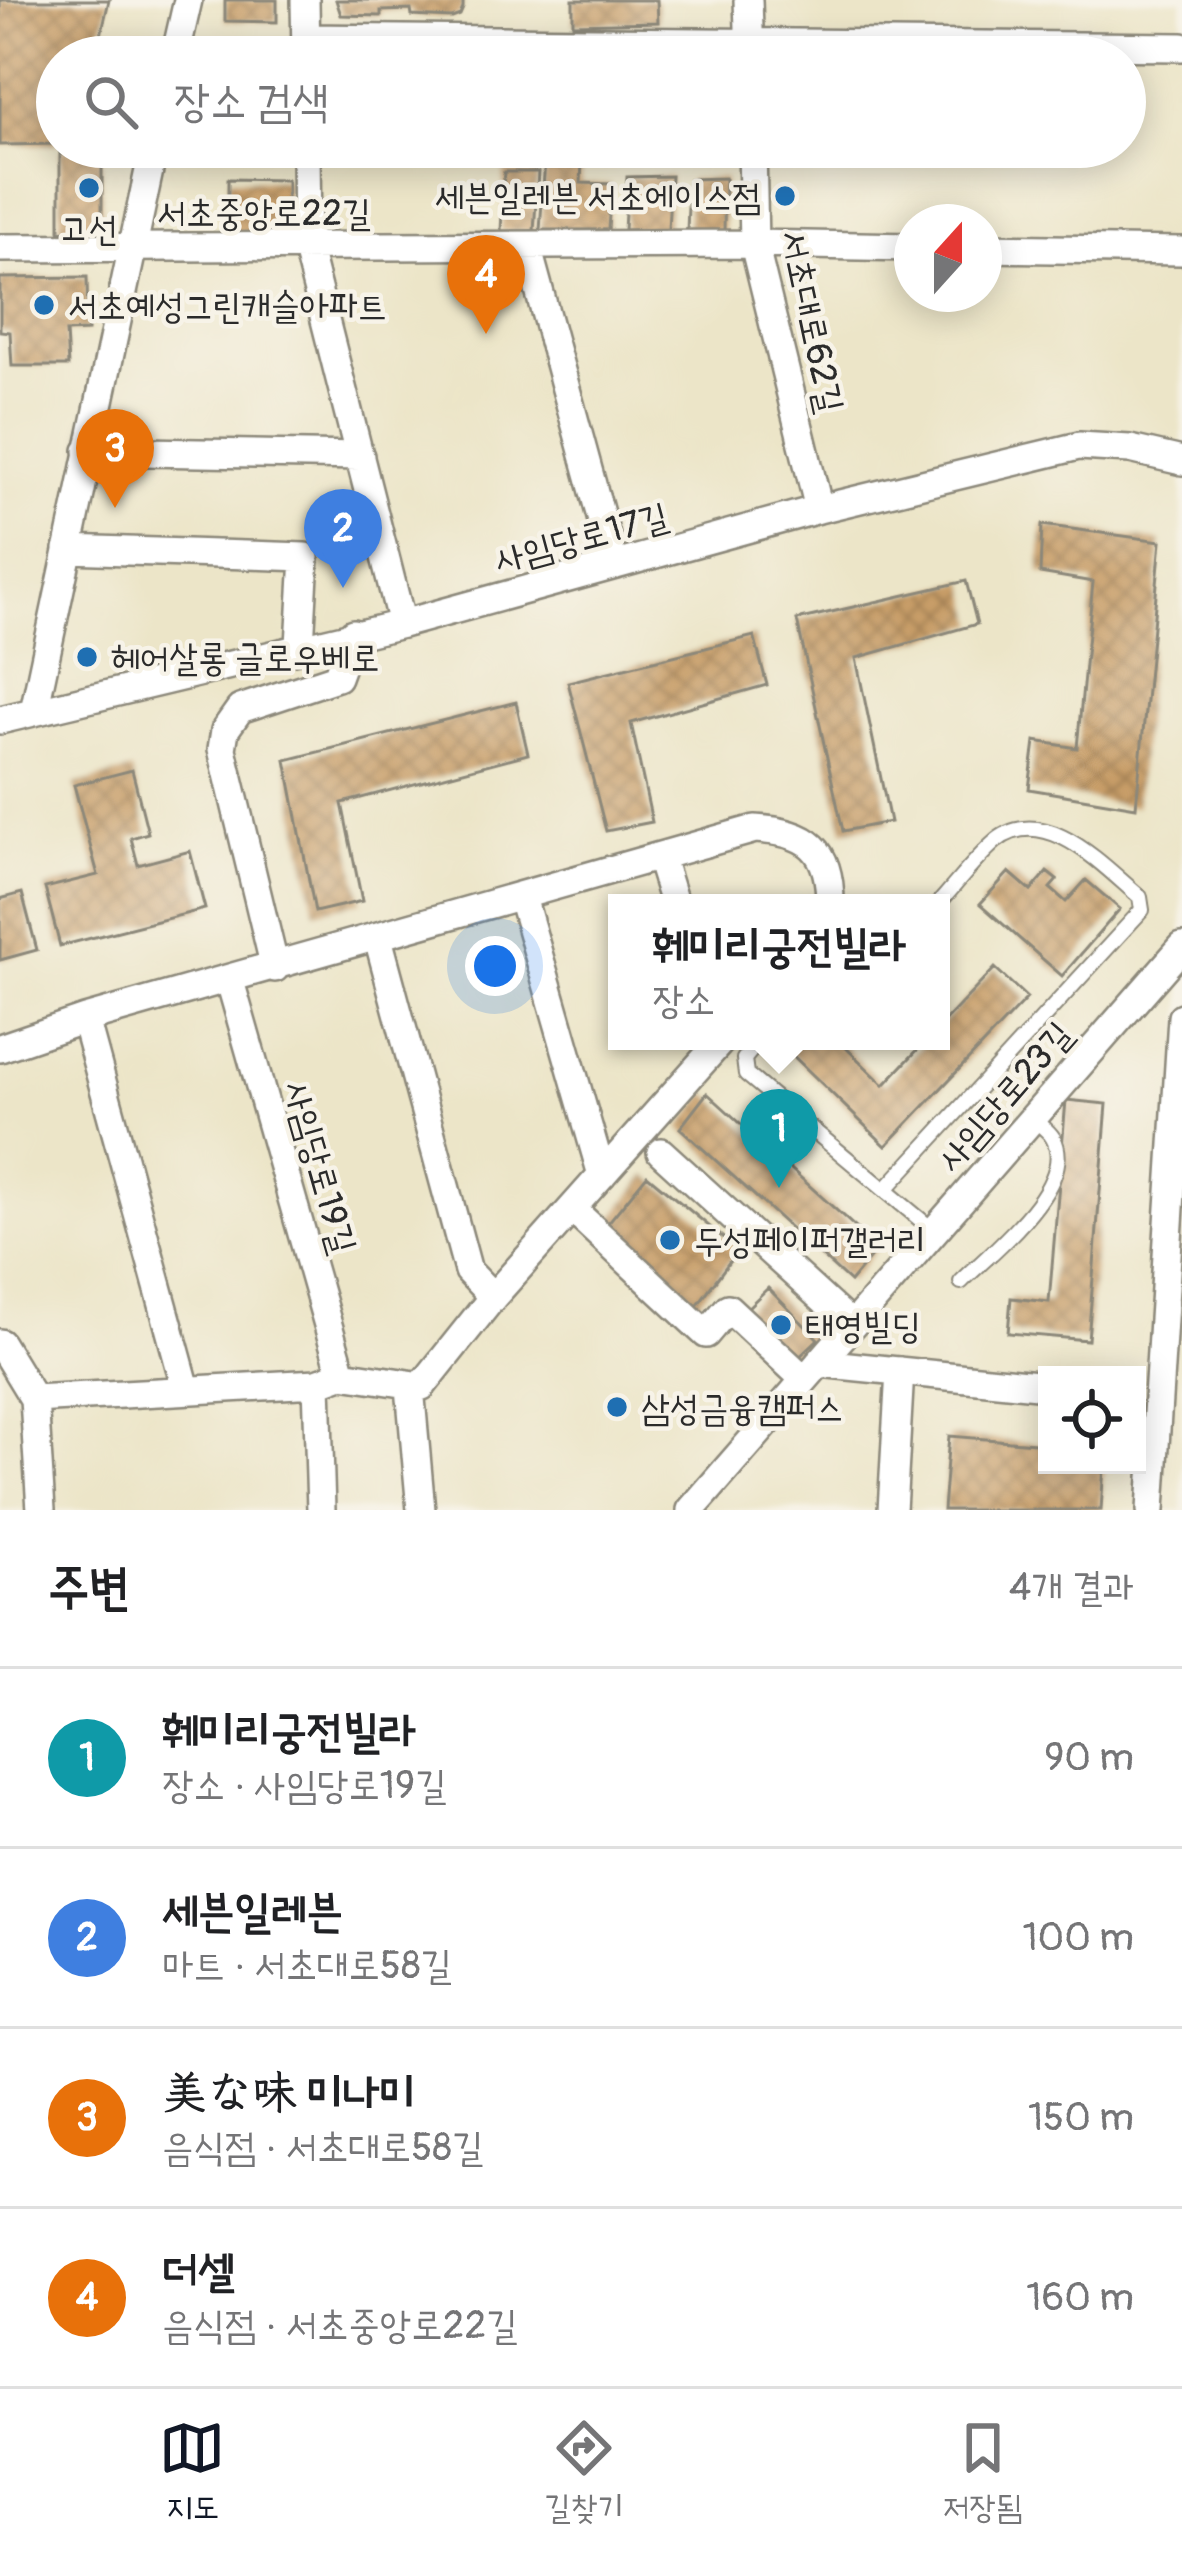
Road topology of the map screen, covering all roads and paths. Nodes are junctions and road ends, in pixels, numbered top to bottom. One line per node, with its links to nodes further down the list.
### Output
1 (188, 0): 4 (street)
2 (305, 0): 5 (street)
3 (748, 0): 6 (street)
4 (180, 36)
5 (306, 36)
6 (749, 36)
7 (1146, 47): 8 (street)
8 (1182, 47)
9 (149, 168): 17 (street)
10 (306, 168): 18 (street)
11 (752, 168): 12 (street, 서초대로62길)
12 (754, 244): 13 (street, 서초중앙로22길); 14 (street, 서초중앙로22길); 23 (street, 서초대로62길)
13 (527, 247): 18 (street, 서초중앙로22길); 25 (street)
14 (894, 247)
15 (0, 248): 17 (street, 서초중앙로22길)
16 (1002, 248): 19 (street)
17 (131, 249): 18 (street, 서초중앙로22길); 20 (street)
18 (307, 249): 21 (street)
19 (1182, 251)
20 (88, 451): 21 (street); 24 (street)
21 (359, 456): 26 (street)
22 (1182, 461): 23 (street, 사임당로17길)
23 (819, 508): 25 (street, 사임당로17길)
24 (68, 549): 28 (street); 29 (street)
25 (614, 566): 26 (street, 사임당로17길)
26 (402, 624): 27 (street, 사임당로17길)
27 (352, 633): 28 (street, 사임당로17길); 38 (street)
28 (300, 646): 29 (street, 사임당로17길)
29 (34, 711): 30 (street, 사임당로17길)
30 (0, 720)
31 (660, 858): 32 (street); 33 (street); 35 (street)
32 (671, 894)
33 (830, 894)
34 (947, 894): 48 (lane)
35 (522, 896): 36 (street); 47 (street)
36 (377, 938): 38 (street); 52 (street)
37 (1182, 947): 45 (street, 사임당로23길)
38 (275, 968): 39 (street)
39 (230, 981): 41 (street); 57 (street, 사임당로19길)
40 (1182, 1017): 61 (street)
41 (85, 1019): 42 (street); 60 (street)
42 (0, 1048)
43 (713, 1050): 47 (street)
44 (751, 1050): 48 (lane)
45 (1033, 1118): 50 (street, 사임당로23길); 51 (lane)
46 (661, 1152): 53 (street)
47 (602, 1175): 49 (street)
48 (885, 1190): 50 (lane)
49 (572, 1209): 52 (street); 55 (street)
50 (934, 1231): 53 (street, 사임당로23길)
51 (961, 1282)
52 (493, 1297): 59 (street)
53 (851, 1325): 55 (street, 사임당로23길)
54 (0, 1342): 62 (street)
55 (812, 1371): 56 (street); 66 (street, 사임당로23길)
56 (900, 1371): 58 (street); 67 (street)
57 (330, 1378): 59 (street); 60 (street); 64 (street, 사임당로19길)
58 (1038, 1384)
59 (410, 1387): 65 (street)
60 (186, 1390): 62 (street)
61 (1148, 1396): 68 (street)
62 (34, 1399): 63 (street)
63 (41, 1510)
64 (321, 1510)
65 (421, 1510)
66 (691, 1510)
67 (892, 1510)
68 (1151, 1510)

